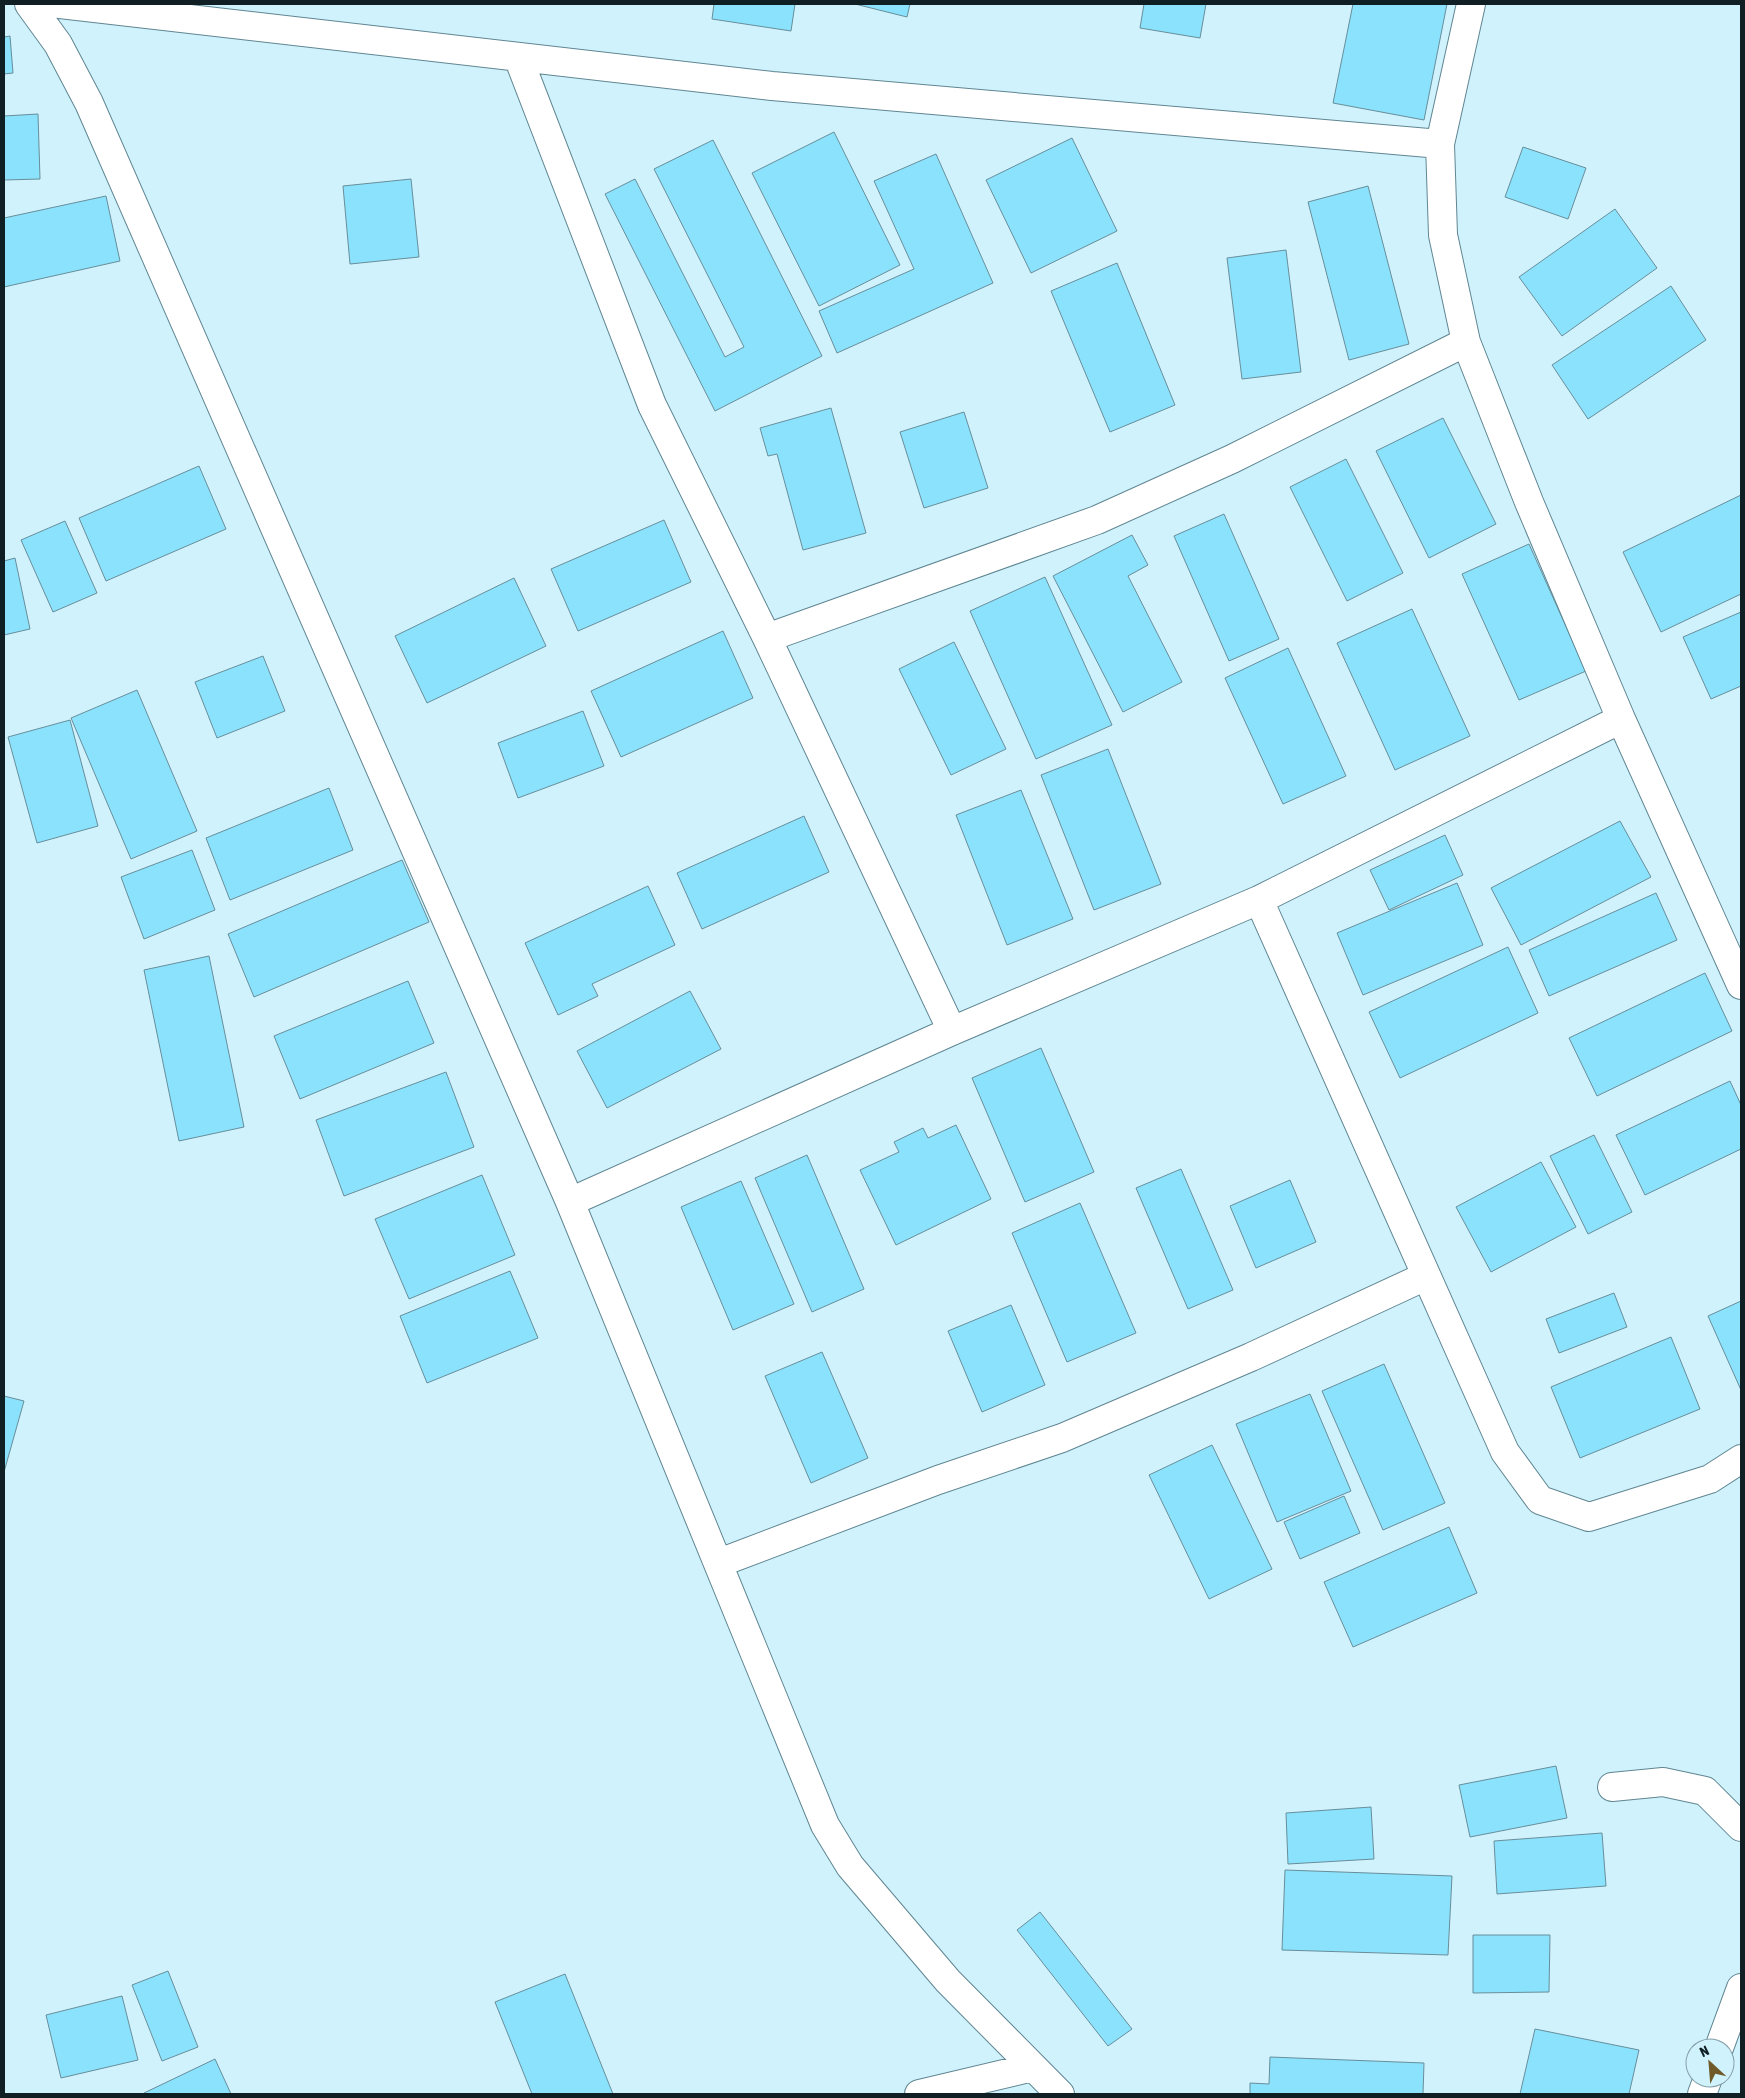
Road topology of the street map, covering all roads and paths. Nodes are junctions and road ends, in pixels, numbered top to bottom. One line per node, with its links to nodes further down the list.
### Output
1 (29, 4): 12 (street)
2 (60, 4): 4 (street)
3 (1471, 4): 5 (street)
4 (518, 57): 5 (street); 7 (street)
5 (1440, 144): 6 (street)
6 (1466, 342): 7 (street); 8 (street)
7 (767, 638): 11 (street)
8 (1621, 719): 9 (street); 10 (street)
9 (1259, 900): 11 (street); 13 (street)
10 (1738, 974)
11 (952, 1031): 12 (street)
12 (570, 1202): 15 (street)
13 (1426, 1276): 14 (street); 15 (street)
14 (1741, 1459)
15 (720, 1564): 20 (street)
16 (1612, 1787): 17 (street)
17 (1741, 1827)
18 (1741, 1988): 19 (street)
19 (1723, 2038)
20 (1033, 2067): 21 (street); 22 (street)
21 (919, 2094)
22 (1060, 2094)

